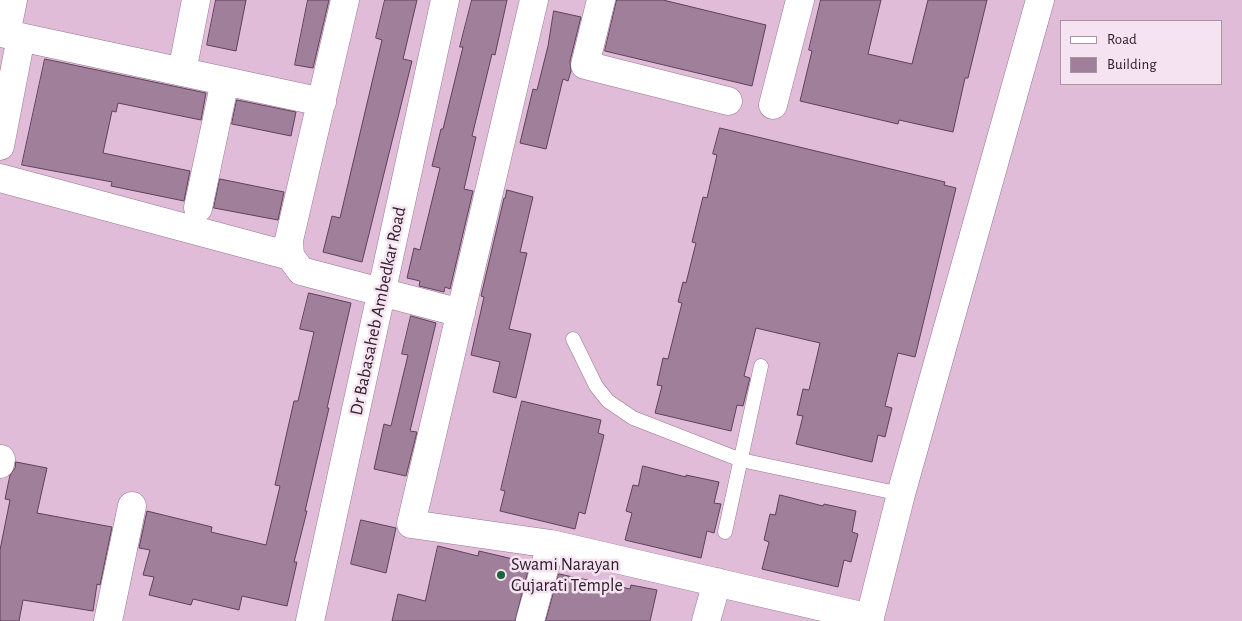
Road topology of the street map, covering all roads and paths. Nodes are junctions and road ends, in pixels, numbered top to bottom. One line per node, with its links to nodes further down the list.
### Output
1 (13, 0): 9 (street)
2 (196, 0): 10 (street)
3 (345, 0): 13 (street)
4 (445, 0): 19 (street, Dr Babasaheb Ambedkar Road)
5 (534, 0): 20 (street)
6 (601, 0): 12 (street)
7 (800, 0): 14 (street)
8 (1040, 0): 24 (street)
9 (21, 37): 10 (street); 15 (street)
10 (182, 72): 11 (street)
11 (225, 81): 13 (street); 17 (street)
12 (728, 101)
13 (322, 102): 18 (street)
14 (773, 105)
15 (0, 146)
16 (0, 178): 18 (street)
17 (198, 208)
18 (290, 256): 19 (street)
19 (382, 293): 20 (street); 31 (street, Dr Babasaheb Ambedkar Road)
20 (461, 313): 27 (street)
21 (574, 339): 23 (lane)
22 (761, 366): 23 (lane)
23 (741, 460): 24 (lane); 26 (lane)
24 (901, 494): 29 (street)
25 (132, 506): 30 (street)
26 (725, 532)
27 (551, 544): 28 (street); 32 (street)
28 (716, 582): 29 (street); 33 (street)
29 (870, 620)
30 (108, 621)
31 (310, 621)
32 (530, 621)
33 (706, 621)

